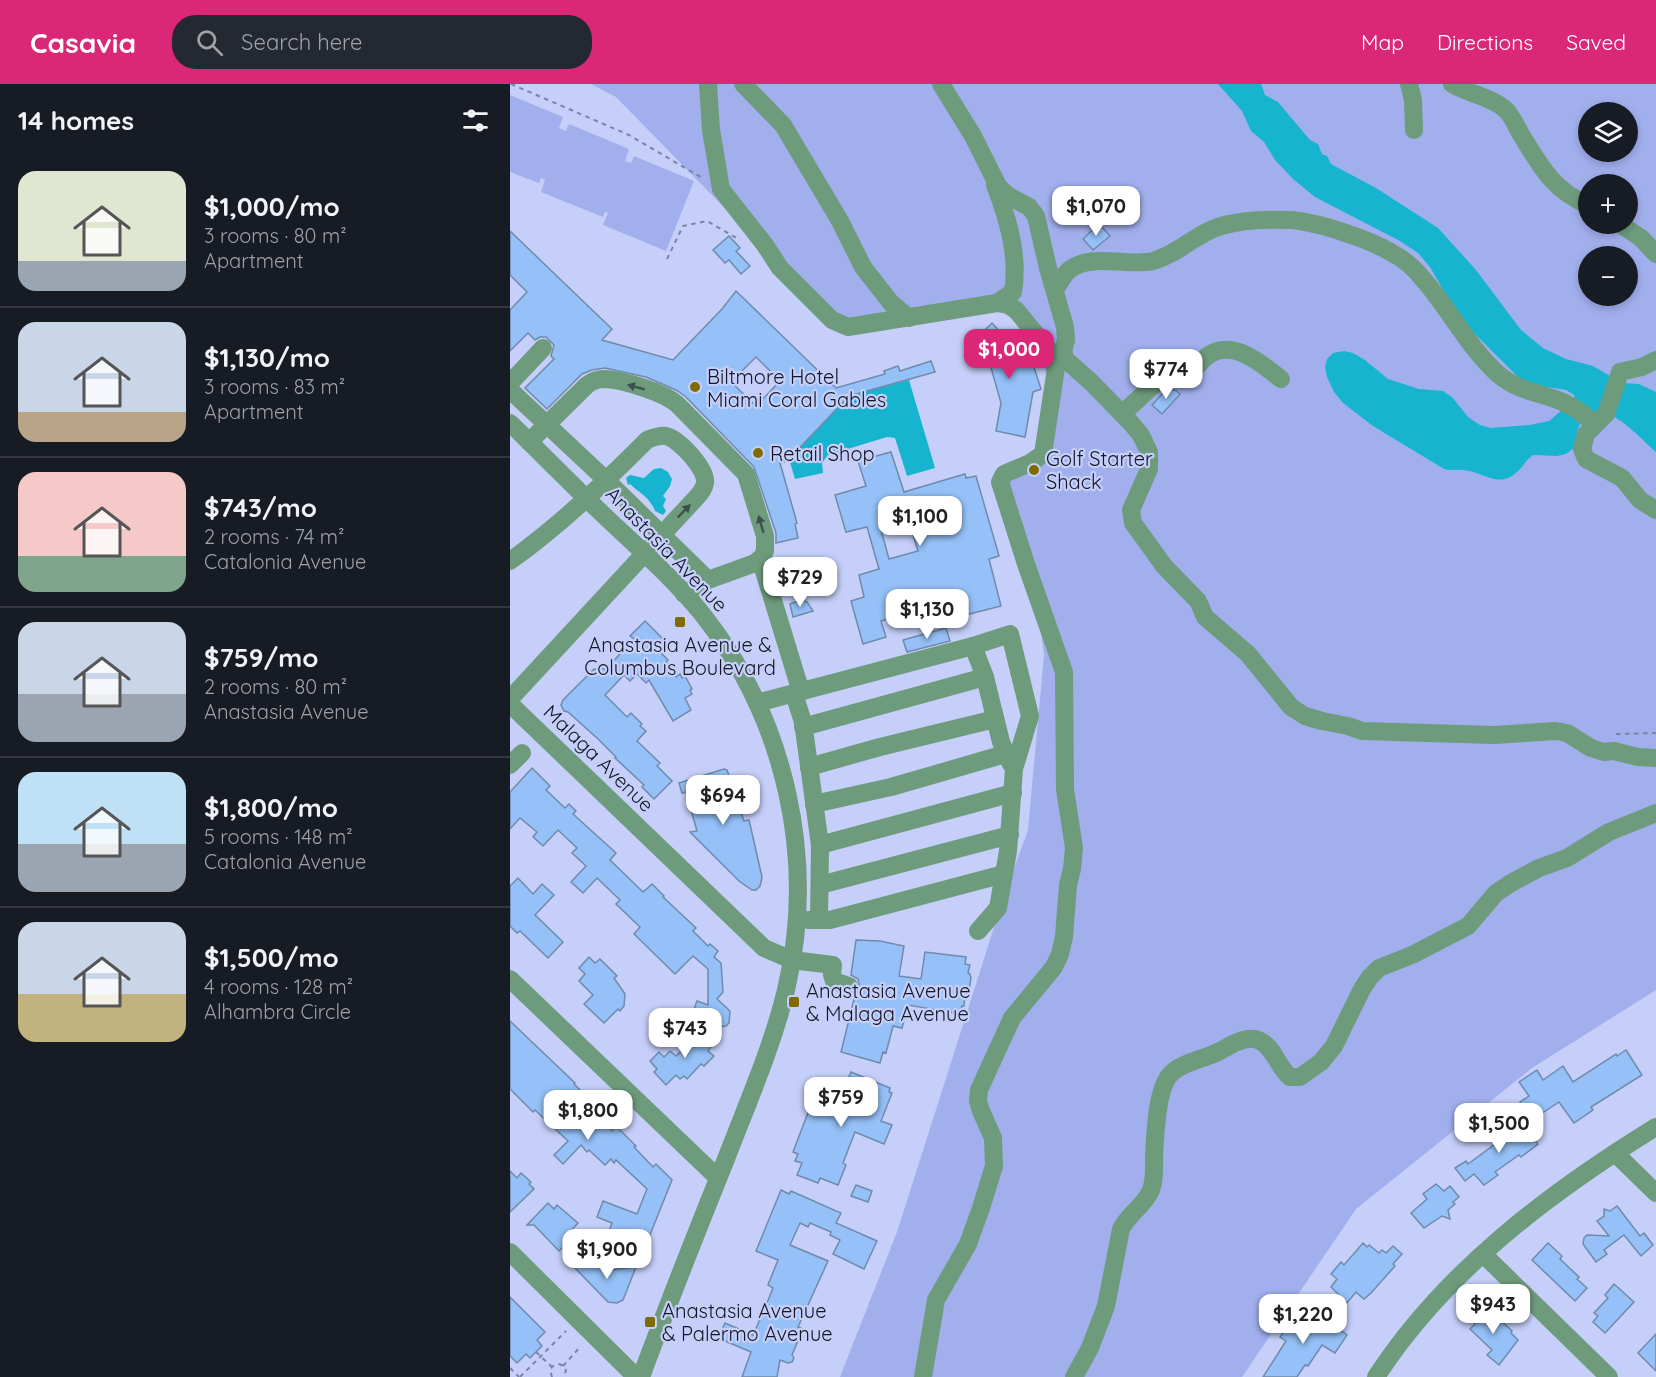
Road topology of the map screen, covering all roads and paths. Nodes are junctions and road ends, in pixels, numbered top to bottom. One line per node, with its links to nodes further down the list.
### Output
1 (511, 84): 9 (path)
2 (708, 84): 9 (street)
3 (743, 84): 17 (street)
4 (940, 84): 8 (street)
5 (1409, 84): 7 (street)
6 (1452, 84): 10 (street)
7 (1414, 130)
8 (992, 176): 15 (street); 16 (street)
9 (721, 189): 17 (street)
10 (1578, 200)
11 (1635, 234): 13 (street)
12 (745, 243): 14 (path)
13 (1656, 254)
14 (667, 259)
15 (1055, 290): 19 (street); 25 (street)
16 (997, 303): 17 (street); 19 (street)
17 (909, 318)
18 (543, 348): 22 (street)
19 (1061, 355): 24 (street); 79 (street)
20 (1656, 360): 25 (street)
21 (1281, 379): 24 (street)
22 (510, 383)
23 (510, 390): 27 (street)
24 (1122, 414): 45 (street)
25 (1596, 419): 31 (street)
26 (510, 423): 28 (street, Anastasia Avenue)
27 (547, 425): 28 (street); 29 (street); 34 (street, one-way to 27)
28 (529, 442): 30 (street, Anastasia Avenue)
29 (606, 480): 30 (street); 32 (street); 32 (street, one-way to 29)
30 (586, 498): 33 (street, Anastasia Avenue); 35 (street)
31 (1656, 510)
32 (661, 534): 33 (street); 36 (street)
33 (644, 554): 37 (street, Anastasia Avenue); 41 (street)
34 (759, 560): 36 (street); 40 (street)
35 (510, 561)
36 (708, 580): 37 (street)
37 (684, 594): 42 (street, Anastasia Avenue)
38 (974, 646): 39 (street); 40 (street); 46 (street)
39 (985, 677): 43 (street); 44 (street)
40 (798, 693): 42 (street); 44 (street)
41 (510, 701): 58 (street, Malaga Avenue)
42 (757, 704): 55 (street, Anastasia Avenue)
43 (995, 719): 46 (street); 47 (street)
44 (803, 728): 47 (street)
45 (1656, 758)
46 (1010, 761): 48 (street); 49 (street)
47 (808, 767): 49 (street)
48 (1013, 793): 51 (street); 52 (street)
49 (814, 804): 52 (street)
50 (1656, 813): 80 (street)
51 (1010, 835): 53 (street); 54 (street)
52 (820, 845): 54 (street)
53 (1004, 874): 56 (street); 57 (street)
54 (819, 885): 56 (street)
55 (798, 920): 56 (street); 58 (street, Anastasia Avenue)
56 (819, 920)
57 (978, 931)
58 (792, 960): 60 (street, Malaga Avenue); 63 (street, Anastasia Avenue)
59 (510, 979): 63 (street)
60 (849, 986)
61 (1656, 1127): 62 (street)
62 (1615, 1153): 64 (street); 66 (street)
63 (718, 1178): 78 (street, Anastasia Avenue)
64 (1656, 1193)
65 (510, 1252): 77 (street)
66 (1483, 1254): 81 (street); 82 (street)
67 (568, 1328): 70 (path)
68 (584, 1344): 71 (path)
69 (536, 1352): 70 (path)
70 (541, 1356): 72 (path); 74 (path)
71 (563, 1366): 72 (path); 76 (path)
72 (552, 1367): 75 (path)
73 (510, 1368): 74 (path)
74 (520, 1377)
75 (552, 1377)
76 (564, 1377)
77 (636, 1377)
78 (641, 1377)
79 (922, 1377)
80 (1074, 1377)
81 (1376, 1377)
82 (1609, 1377)

